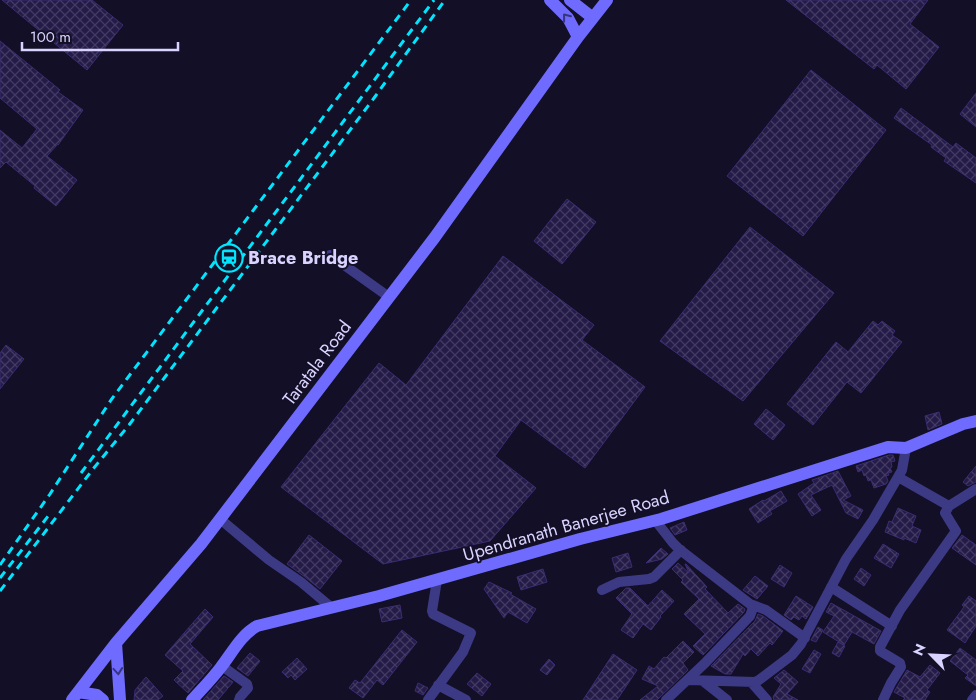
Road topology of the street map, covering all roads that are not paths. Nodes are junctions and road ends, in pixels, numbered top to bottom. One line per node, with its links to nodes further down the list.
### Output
1 (550, 0): 5 (main road, one-way to 1)
2 (570, 0): 4 (main road)
3 (607, 0): 4 (main road, Taratala Road)
4 (593, 18): 5 (main road, Taratala Road)
5 (578, 38): 7 (main road, Taratala Road)
6 (330, 255): 7 (street)
7 (389, 297): 13 (main road, Taratala Road)
8 (976, 421): 9 (main road, Upendranath Banerjee Road)
9 (906, 448): 10 (street); 14 (main road, Upendranath Banerjee Road)
10 (898, 477): 12 (street); 17 (street)
11 (974, 493): 12 (street)
12 (948, 506): 21 (street)
13 (220, 519): 20 (street); 23 (main road, Taratala Road)
14 (655, 520): 15 (street); 16 (main road, Upendranath Banerjee Road)
15 (681, 550): 18 (street); 19 (street)
16 (437, 580): 20 (main road, Upendranath Banerjee Road); 28 (street)
17 (831, 587): 21 (street); 22 (street)
18 (602, 590)
19 (750, 604): 22 (street); 25 (street)
20 (332, 608): 24 (main road, Upendranath Banerjee Road)
21 (892, 626): 40 (street)
22 (805, 638): 27 (street)
23 (116, 643): 30 (main road, Taratala Road); 33 (main road, one-way to 33)
24 (222, 666): 31 (main road, Upendranath Banerjee Road); 34 (street)
25 (688, 680): 26 (street); 37 (street)
26 (703, 680): 27 (street); 38 (street)
27 (752, 682): 39 (street)
28 (438, 685): 35 (street); 36 (street)
29 (976, 695): 41 (street)
30 (75, 696): 32 (main road)
31 (194, 699)
32 (103, 700)
33 (120, 700)
34 (239, 700)
35 (428, 700)
36 (466, 700)
37 (666, 700)
38 (727, 700)
39 (767, 700)
40 (883, 700)
41 (972, 700)

